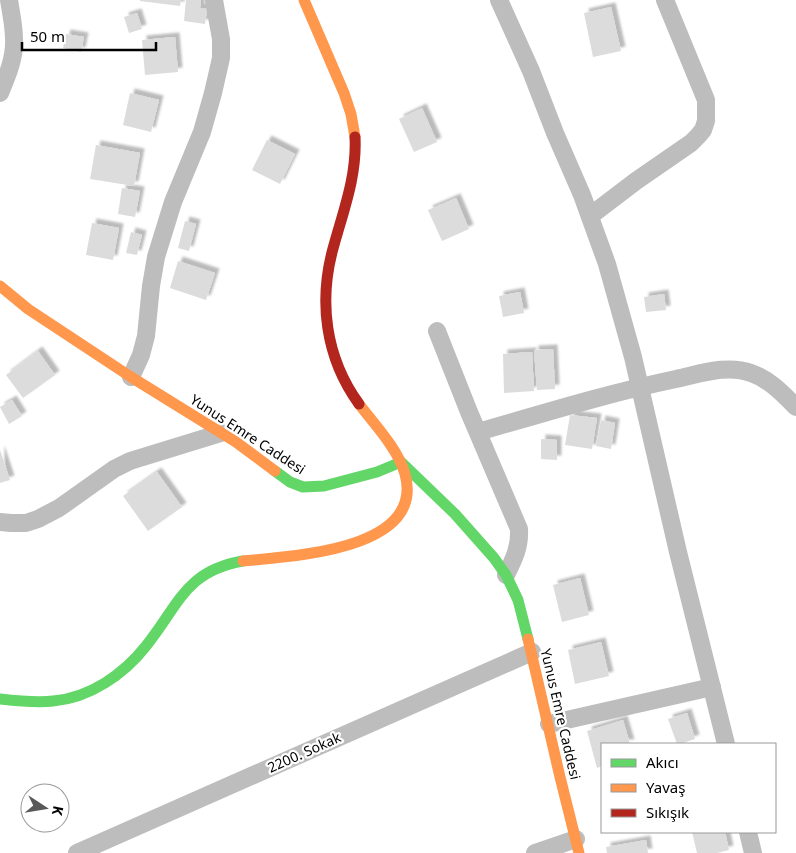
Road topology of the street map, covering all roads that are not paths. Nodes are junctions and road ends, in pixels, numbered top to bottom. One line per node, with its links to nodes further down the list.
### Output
1 (9, 0): 6 (street)
2 (214, 0): 10 (street)
3 (304, 0): 15 (street)
4 (499, 0): 7 (street)
5 (665, 0): 7 (street)
6 (1, 85)
7 (590, 216): 11 (street)
8 (1, 290): 10 (street, Yunus Emre Caddesi)
9 (437, 331): 13 (street)
10 (131, 377): 14 (street, Yunus Emre Caddesi)
11 (640, 386): 12 (street); 13 (street); 19 (street)
12 (796, 407)
13 (478, 432): 17 (street)
14 (221, 433): 15 (street, Yunus Emre Caddesi); 16 (street)
15 (401, 462): 17 (street, Yunus Emre Caddesi); 20 (street)
16 (0, 522)
17 (506, 574): 18 (street, Yunus Emre Caddesi)
18 (532, 652): 21 (street, Yunus Emre Caddesi); 25 (street, 2200. Sokak)
19 (712, 687): 21 (street); 22 (street)
20 (0, 700)
21 (549, 724): 24 (street, Yunus Emre Caddesi)
22 (726, 743)
23 (748, 833): 27 (street)
24 (578, 846): 26 (street)
25 (76, 853)
26 (535, 853)
27 (753, 853)

